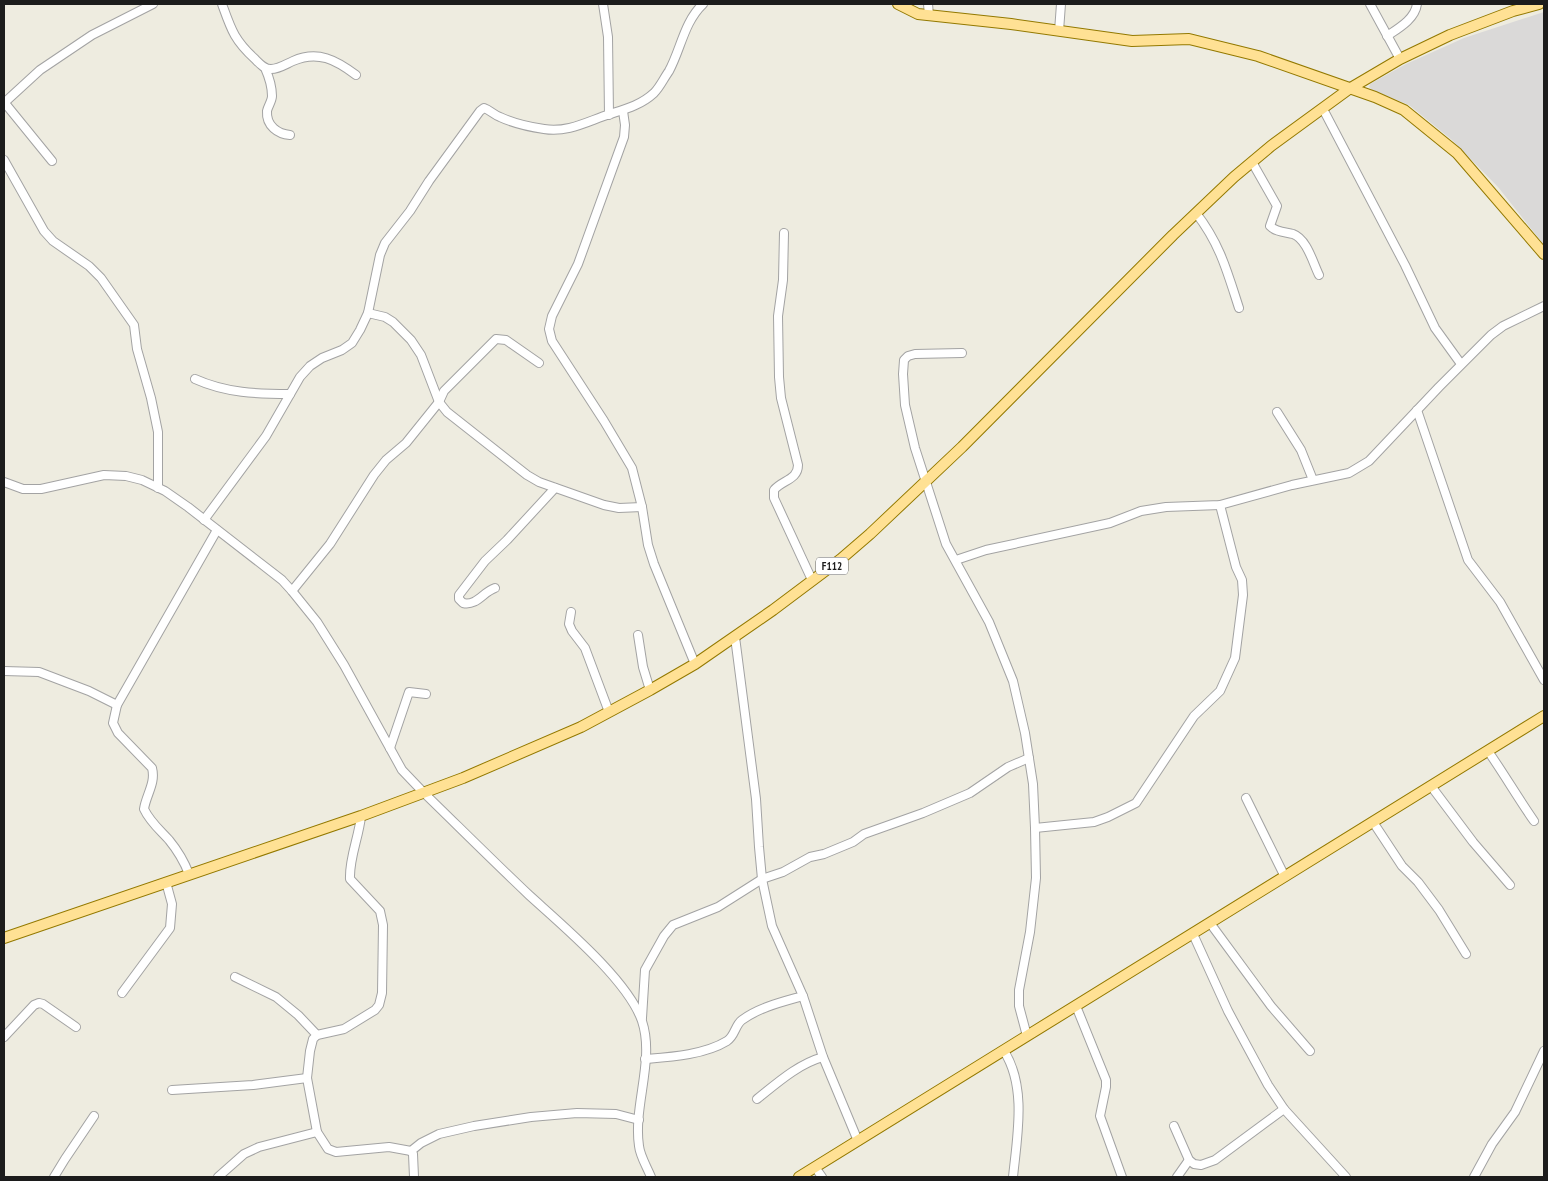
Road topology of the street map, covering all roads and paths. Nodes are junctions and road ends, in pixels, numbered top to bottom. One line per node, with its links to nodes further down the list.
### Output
1 (153, 4): 18 (street)
2 (222, 4): 15 (street)
3 (604, 4): 21 (street)
4 (703, 4): 20 (street)
5 (898, 4): 11 (main road)
6 (928, 4): 11 (street)
7 (1061, 4): 12 (street)
8 (1370, 4): 13 (street)
9 (1417, 4): 13 (street)
10 (1539, 4): 14 (main road, F112)
11 (929, 15): 12 (main road)
12 (1059, 31): 17 (main road)
13 (1387, 36): 14 (street)
14 (1400, 59): 17 (main road, F112)
15 (265, 68): 16 (street); 22 (street)
16 (356, 76)
17 (1349, 89): 19 (main road, F112); 28 (main road)
18 (4, 102): 24 (street)
19 (1323, 109): 25 (main road, F112); 35 (street)
20 (623, 111): 21 (street); 47 (street)
21 (609, 115): 32 (street)
22 (290, 135)
23 (4, 160): 44 (street)
24 (52, 161)
25 (1252, 162): 26 (main road, F112); 29 (street)
26 (1196, 213): 31 (street); 43 (main road, F112)
27 (784, 233): 51 (street)
28 (1544, 254)
29 (1319, 275)
30 (1544, 306): 35 (street)
31 (1239, 308)
32 (368, 313): 37 (street); 38 (street)
33 (962, 353): 43 (street)
34 (540, 363): 38 (street)
35 (1461, 364): 39 (street)
36 (195, 379): 37 (street)
37 (290, 394): 48 (street)
38 (439, 402): 45 (street); 53 (street)
39 (1417, 410): 41 (street); 59 (street)
40 (1276, 412): 41 (street)
41 (1313, 480): 46 (street)
42 (4, 482): 44 (street)
43 (926, 483): 50 (street); 51 (main road, F112)
44 (158, 488): 48 (street)
45 (555, 488): 47 (street); 52 (street)
46 (1220, 505): 50 (street); 74 (street)
47 (642, 507): 57 (street)
48 (204, 520): 49 (street)
49 (217, 530): 53 (street); 62 (street)
50 (956, 560): 67 (street)
51 (812, 580): 56 (main road, F112)
52 (495, 588)
53 (292, 591): 65 (street)
54 (571, 612): 63 (street)
55 (638, 635): 60 (street)
56 (735, 637): 57 (main road, F112); 77 (street)
57 (695, 664): 60 (main road, F112)
58 (4, 671): 62 (street)
59 (1544, 680)
60 (650, 690): 63 (main road, F112)
61 (426, 694): 65 (street)
62 (117, 706): 75 (street)
63 (609, 712): 69 (main road, F112)
64 (1544, 716): 66 (main road)
65 (390, 748): 69 (street)
66 (1488, 751): 68 (main road); 72 (street)
67 (1029, 758): 74 (street); 77 (street)
68 (1431, 786): 73 (main road); 79 (street)
69 (423, 792): 71 (main road, F112); 88 (street)
70 (1246, 798): 76 (street)
71 (360, 816): 75 (main road, F112); 90 (street)
72 (1534, 821)
73 (1373, 822): 76 (main road); 83 (street)
74 (1035, 828): 91 (street)
75 (189, 874): 78 (main road, F112)
76 (1285, 877): 80 (main road)
77 (762, 879): 86 (street); 88 (street)
78 (166, 882): 82 (main road, F112); 85 (street)
79 (1510, 885)
80 (1210, 924): 81 (main road); 94 (street)
81 (1193, 934): 87 (main road); 101 (street)
82 (4, 938)
83 (1466, 954)
84 (236, 977): 90 (street)
85 (122, 993)
86 (803, 996): 96 (street); 97 (street)
87 (1076, 1006): 91 (main road); 117 (street)
88 (642, 1022): 97 (street)
89 (76, 1027): 92 (street)
90 (317, 1035): 98 (street)
91 (1028, 1036): 93 (main road)
92 (4, 1037)
93 (1004, 1051): 106 (main road); 116 (street)
94 (1310, 1051)
95 (1544, 1051): 120 (street)
96 (823, 1057): 100 (street); 106 (street)
97 (645, 1059): 103 (street)
98 (307, 1078): 99 (street); 105 (street)
99 (172, 1090)
100 (757, 1099)
101 (1284, 1109): 108 (street); 119 (street)
102 (94, 1116): 110 (street)
103 (639, 1120): 107 (street); 113 (street)
104 (1174, 1126): 108 (street)
105 (317, 1132): 107 (street); 111 (street)
106 (858, 1141): 109 (main road)
107 (411, 1151): 112 (street)
108 (1189, 1160): 118 (street)
109 (815, 1167): 114 (main road); 115 (street)
110 (54, 1177)
111 (218, 1177)
112 (414, 1177)
113 (651, 1177)
114 (799, 1177)
115 (822, 1177)
116 (1013, 1177)
117 (1122, 1177)
118 (1177, 1177)
119 (1346, 1177)
120 (1474, 1177)

